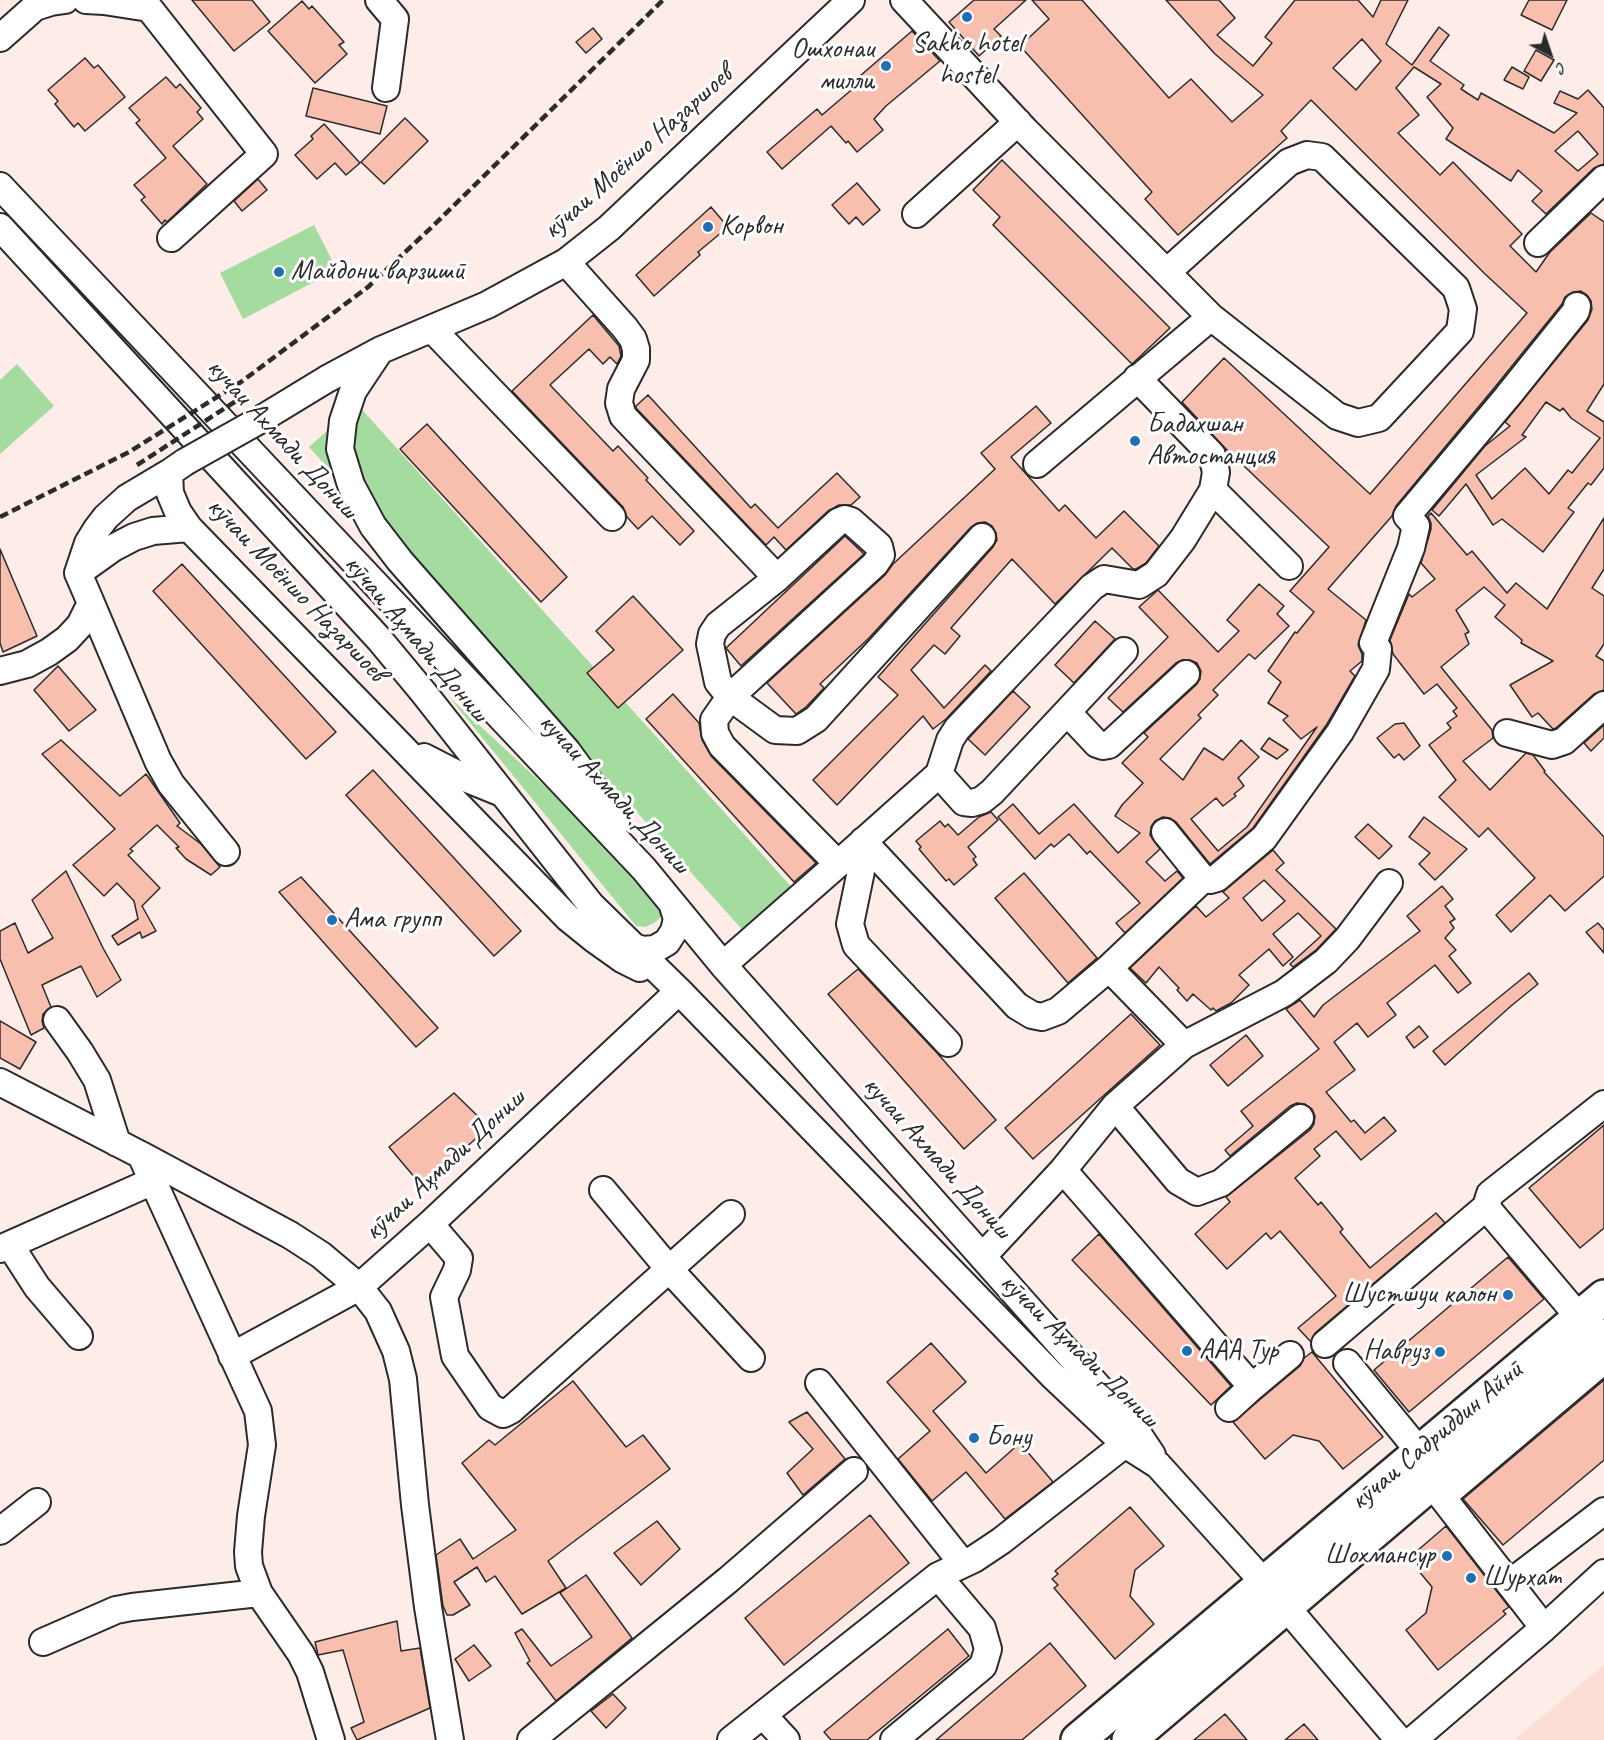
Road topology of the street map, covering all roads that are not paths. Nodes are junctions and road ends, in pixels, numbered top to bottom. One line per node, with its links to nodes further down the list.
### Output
1 (65, 0): 6 (street)
2 (86, 0): 13 (street)
3 (380, 0): 7 (street)
4 (851, 0): 15 (street, кӯчаи Моёншо Назаршоев)
5 (904, 0): 8 (street)
6 (0, 38)
7 (386, 88)
8 (1018, 122): 11 (street); 16 (street)
9 (1604, 178): 14 (street)
10 (0, 186): 46 (street, кучаи Ахмади Дониш)
11 (916, 214)
12 (0, 227): 41 (street, кӯчаи Аҳмади Дониш)
13 (171, 238)
14 (1538, 243)
15 (566, 262): 19 (street, кӯчаи Моёншо Назаршоев); 30 (street)
16 (1167, 272): 18 (street); 18 (street)
17 (1577, 306): 47 (street)
18 (1211, 317): 21 (street)
19 (432, 329): 20 (street, кӯчаи Моёншо Назаршоев); 25 (street)
20 (381, 350): 23 (street, кӯчаи Моёншо Назаршоев, bridge); 46 (street)
21 (1137, 378): 22 (street); 24 (street)
22 (1037, 464)
23 (177, 468): 26 (street, кӯчаи Моёншо Назаршоев); 29 (street)
24 (1214, 490): 28 (street); 40 (street)
25 (612, 517)
26 (189, 528): 29 (street); 39 (street, кӯчаи Моёншо Назаршоев)
27 (982, 537): 35 (street)
28 (1289, 566)
29 (78, 573): 31 (street)
30 (777, 578): 35 (street); 35 (street)
31 (91, 603): 33 (street); 44 (street)
32 (1124, 651): 37 (street)
33 (0, 671)
34 (1186, 674): 37 (street)
35 (730, 697): 45 (street)
36 (1604, 705): 38 (street)
37 (1066, 712): 40 (street)
38 (1507, 733)
39 (393, 737): 41 (street); 53 (street, кӯчаи Моёншо Назаршоев)
40 (939, 774): 43 (street)
41 (503, 793): 50 (street, кӯчаи Аҳмади Дониш)
42 (1165, 831): 47 (street)
43 (863, 841): 45 (street); 52 (street); 55 (street)
44 (226, 852)
45 (838, 864): 51 (street)
46 (644, 869): 49 (street, кучаи Ахмади Дониш)
47 (1203, 879): 52 (street)
48 (1389, 883): 56 (street, кӯчаи Аҳмади Дониш)
49 (673, 906): 50 (street); 51 (street, кучаи Ахмади Дониш)
50 (630, 945): 53 (street, кӯчаи Аҳмади Дониш)
51 (723, 965): 70 (street, кучаи Ахмади Дониш)
52 (1109, 968): 56 (street)
53 (675, 988): 68 (street, кӯчаи Аҳмади Дониш); 85 (street, кӯчаи Аҳмади Дониш)
54 (57, 1020): 61 (street)
55 (948, 1043)
56 (1184, 1045): 59 (street, кӯчаи Аҳмади Дониш)
57 (0, 1082): 61 (street)
58 (1604, 1104): 66 (street)
59 (1115, 1106): 60 (street); 63 (street, кӯчаи Аҳмади Дониш)
60 (1300, 1118)
61 (117, 1143): 62 (street)
62 (141, 1155): 64 (street); 72 (street)
63 (1063, 1170): 70 (street, кӯчаи Аҳмади Дониш); 83 (street)
64 (153, 1181): 69 (street); 78 (street)
65 (603, 1190): 71 (street)
66 (1486, 1207): 74 (street); 76 (street)
67 (731, 1214): 71 (street)
68 (430, 1224): 71 (street); 72 (street, кӯчаи Аҳмади Дониш)
69 (5, 1247): 75 (street)
70 (983, 1257): 87 (street, кучаи Ахмади Дониш)
71 (669, 1269): 79 (street)
72 (359, 1287): 78 (street, кӯчаи Аҳмади Дониш); 105 (street)
73 (1604, 1296): 74 (highway, кӯчаи Садриддин Айнӣ)
74 (1591, 1327): 86 (highway, кӯчаи Садриддин Айнӣ); 89 (highway, кӯчаи Садриддин Айнӣ)
75 (79, 1336)
76 (1324, 1344)
77 (1290, 1355): 83 (street)
78 (232, 1356): 98 (street)
79 (751, 1358)
80 (1604, 1360): 89 (street)
81 (1347, 1363): 86 (street)
82 (819, 1383): 93 (street)
83 (1252, 1387): 84 (street)
84 (1229, 1408)
85 (1125, 1444): 87 (street, кӯчаи Аҳмади Дониш); 93 (street)
86 (1419, 1451): 96 (highway, кӯчаи Садриддин Айнӣ)
87 (1158, 1465): 96 (street, кӯчаи Аҳмади Дониш)
88 (854, 1471): 106 (street)
89 (1437, 1490): 97 (street); 99 (highway, кӯчаи Садриддин Айнӣ)
90 (37, 1502): 92 (street)
91 (1604, 1511): 97 (street)
92 (0, 1531)
93 (963, 1564): 95 (street)
94 (1604, 1573): 100 (street)
95 (938, 1576): 102 (street); 109 (street)
96 (1263, 1582): 99 (street, кӯчаи Аҳмади Дониш); 110 (highway, кӯчаи Садриддин Айнӣ)
97 (1510, 1583): 100 (street)
98 (259, 1593): 101 (street); 104 (street)
99 (1287, 1608): 103 (highway, кӯчаи Садриддин Айнӣ); 111 (street, кӯчаи Аҳмади Дониш)
100 (1544, 1628): 112 (street)
101 (43, 1642)
102 (763, 1715): 107 (street); 108 (street)
103 (1136, 1738)
104 (331, 1740)
105 (450, 1740)
106 (531, 1740)
107 (731, 1740)
108 (786, 1740)
109 (894, 1740)
110 (1078, 1740)
111 (1399, 1740)
112 (1413, 1740)

